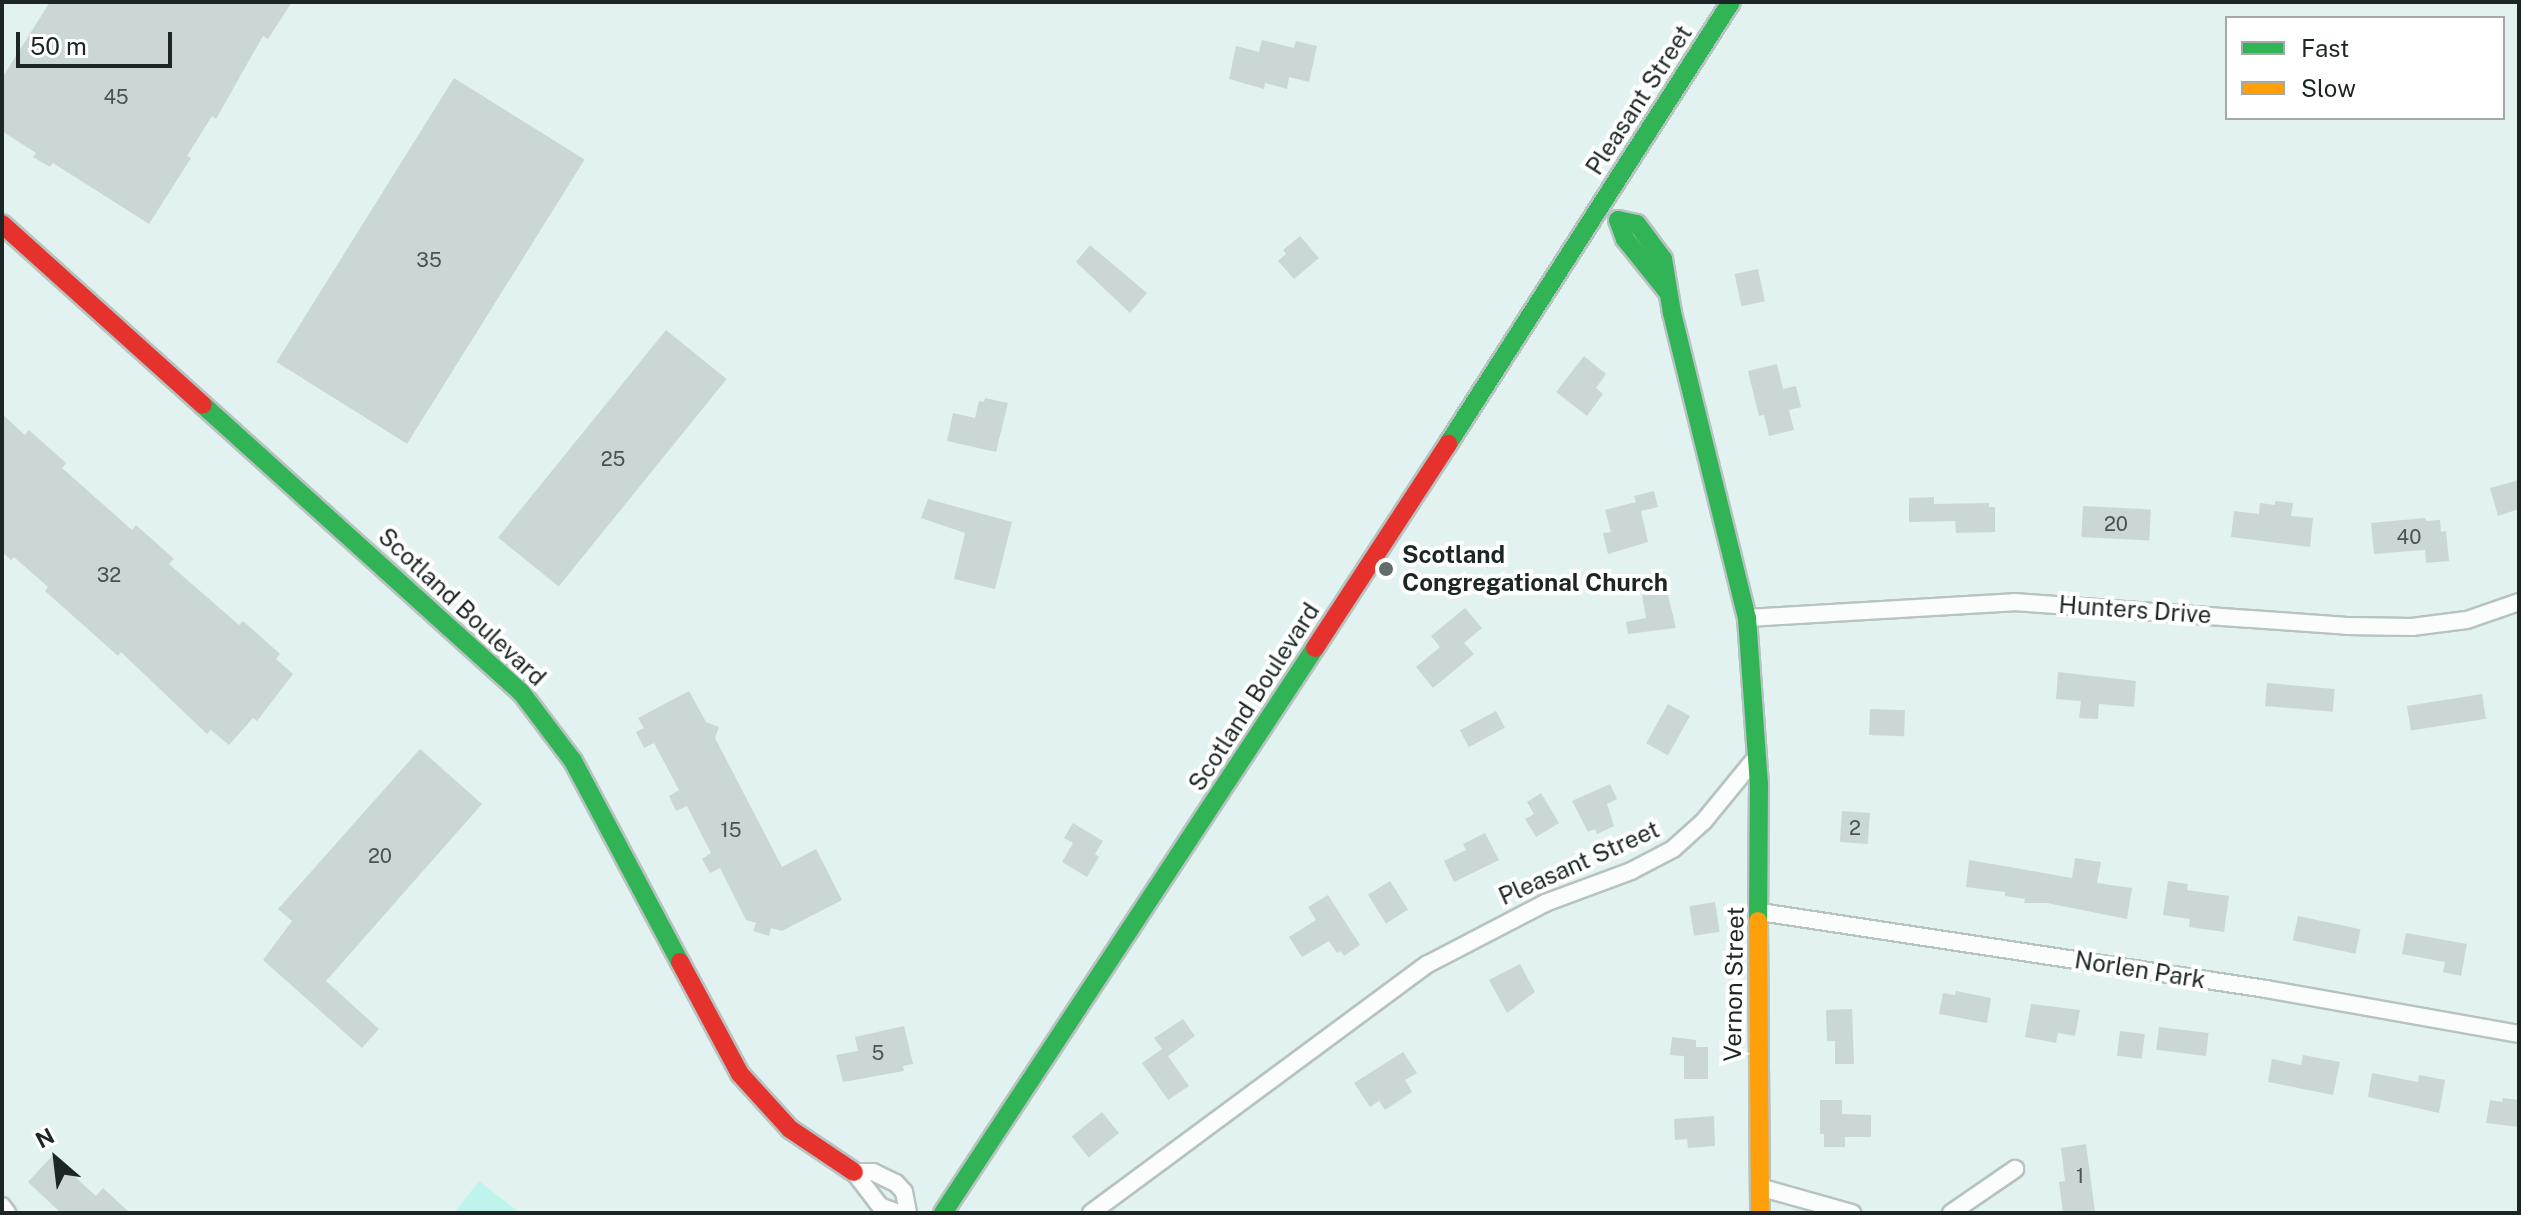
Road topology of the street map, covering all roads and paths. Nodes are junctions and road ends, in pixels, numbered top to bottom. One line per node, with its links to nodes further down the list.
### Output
1 (1731, 2): 2 (main road, Pleasant Street)
2 (1600, 204): 5 (main road, Pleasant Street); 16 (main road, Scotland Boulevard)
3 (2, 224): 10 (main road, Scotland Boulevard)
4 (2519, 602): 5 (street, Hunters Drive)
5 (1747, 618): 6 (main road, Pleasant Street)
6 (1758, 755): 7 (main road, Vernon Street); 17 (street, Pleasant Street)
7 (1760, 912): 8 (street, Norlen Park); 11 (main road, Vernon Street)
8 (2519, 1034)
9 (2015, 1169): 20 (street)
10 (854, 1172): 14 (street, Scotland Boulevard); 15 (street, Scotland Boulevard)
11 (1759, 1187): 18 (main road, Vernon Street); 19 (street)
12 (2, 1206): 13 (street)
13 (7, 1213)
14 (898, 1213)
15 (908, 1213)
16 (943, 1213)
17 (1091, 1213)
18 (1760, 1213)
19 (1852, 1213)
20 (1951, 1213)

